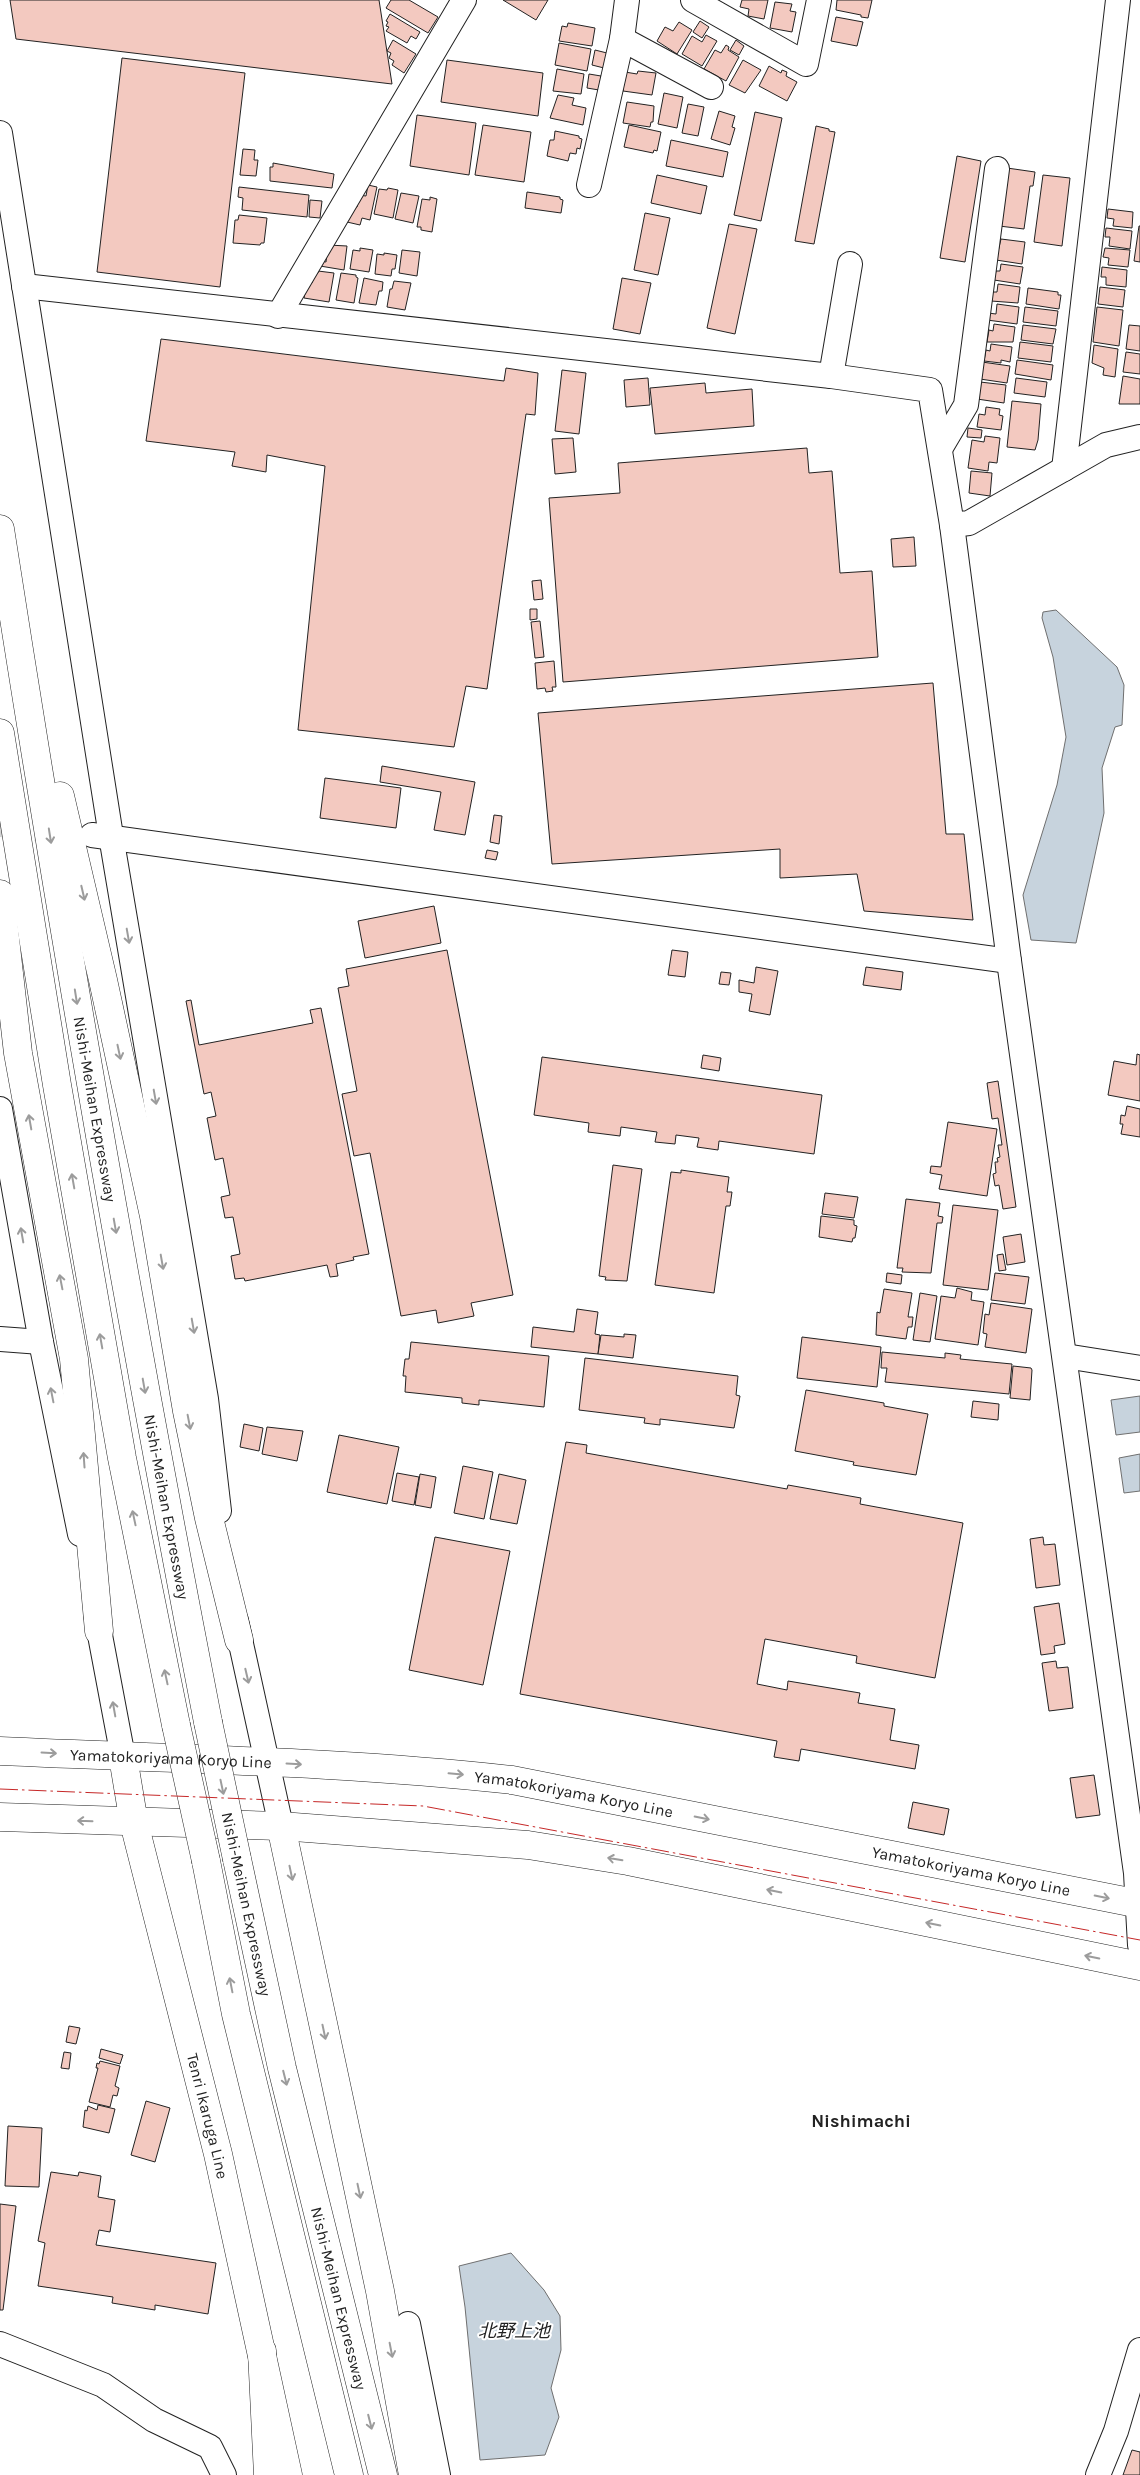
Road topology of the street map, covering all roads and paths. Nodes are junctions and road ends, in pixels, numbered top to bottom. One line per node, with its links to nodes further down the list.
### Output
1 (464, 0): 14 (street)
2 (628, 0): 7 (street)
3 (693, 0): 6 (street)
4 (819, 0): 6 (street)
5 (1118, 0): 18 (street)
6 (719, 7)
7 (622, 39): 8 (street); 11 (street)
8 (710, 88)
9 (0, 133): 13 (street)
10 (997, 170): 17 (street)
11 (589, 185)
12 (850, 264): 15 (street)
13 (24, 286): 14 (street); 23 (street)
14 (278, 316): 15 (street)
15 (831, 376): 17 (street)
16 (1140, 437): 18 (street)
17 (940, 449): 19 (street)
18 (1064, 469): 19 (street)
19 (952, 525): 25 (street)
20 (0, 529): 21 (main road, Nishi-Meihan Expressway)
21 (10, 591): 32 (main road, one-way to 32); 52 (main road, Nishi-Meihan Expressway, one-way to 52, bridge)
22 (0, 733): 42 (main road, Nishi-Meihan Expressway, one-way to 22, bridge)
23 (101, 836): 25 (street); 32 (street, one-way to 32)
24 (0, 894): 31 (main road, one-way to 24)
25 (1009, 961): 29 (street)
26 (0, 1109): 28 (street, one-way to 26)
27 (0, 1339): 28 (street)
28 (41, 1342): 31 (street, one-way to 28)
29 (1065, 1356): 30 (street); 39 (street)
30 (1140, 1368)
31 (99, 1631): 34 (street, one-way to 31)
32 (239, 1640): 35 (street, one-way to 35)
33 (0, 1751): 34 (main road, Yamatokoriyama Koryo Line, one-way to 34)
34 (123, 1757): 35 (main road, Yamatokoriyama Koryo Line); 37 (main road, Tenri Ikaruga Line)
35 (266, 1762): 38 (street); 39 (main road, Yamatokoriyama Koryo Line, one-way to 39)
36 (0, 1817): 37 (main road, one-way to 36)
37 (134, 1823): 38 (main road); 46 (main road, Tenri Ikaruga Line)
38 (281, 1826): 41 (main road, one-way to 38); 53 (main road, one-way to 53)
39 (1138, 1904): 40 (street)
40 (1140, 1945)
41 (1140, 1966)
42 (236, 2014): 50 (main road); 51 (main road, Nishi-Meihan Expressway)
43 (408, 2324): 54 (street)
44 (0, 2344): 47 (street)
45 (1140, 2350): 55 (street)
46 (262, 2351): 48 (main road); 49 (main road, Tenri Ikaruga Line)
47 (224, 2475)
48 (268, 2475)
49 (288, 2475)
50 (329, 2475)
51 (349, 2475)
52 (383, 2475)
53 (413, 2475)
54 (438, 2475)
55 (1098, 2475)

